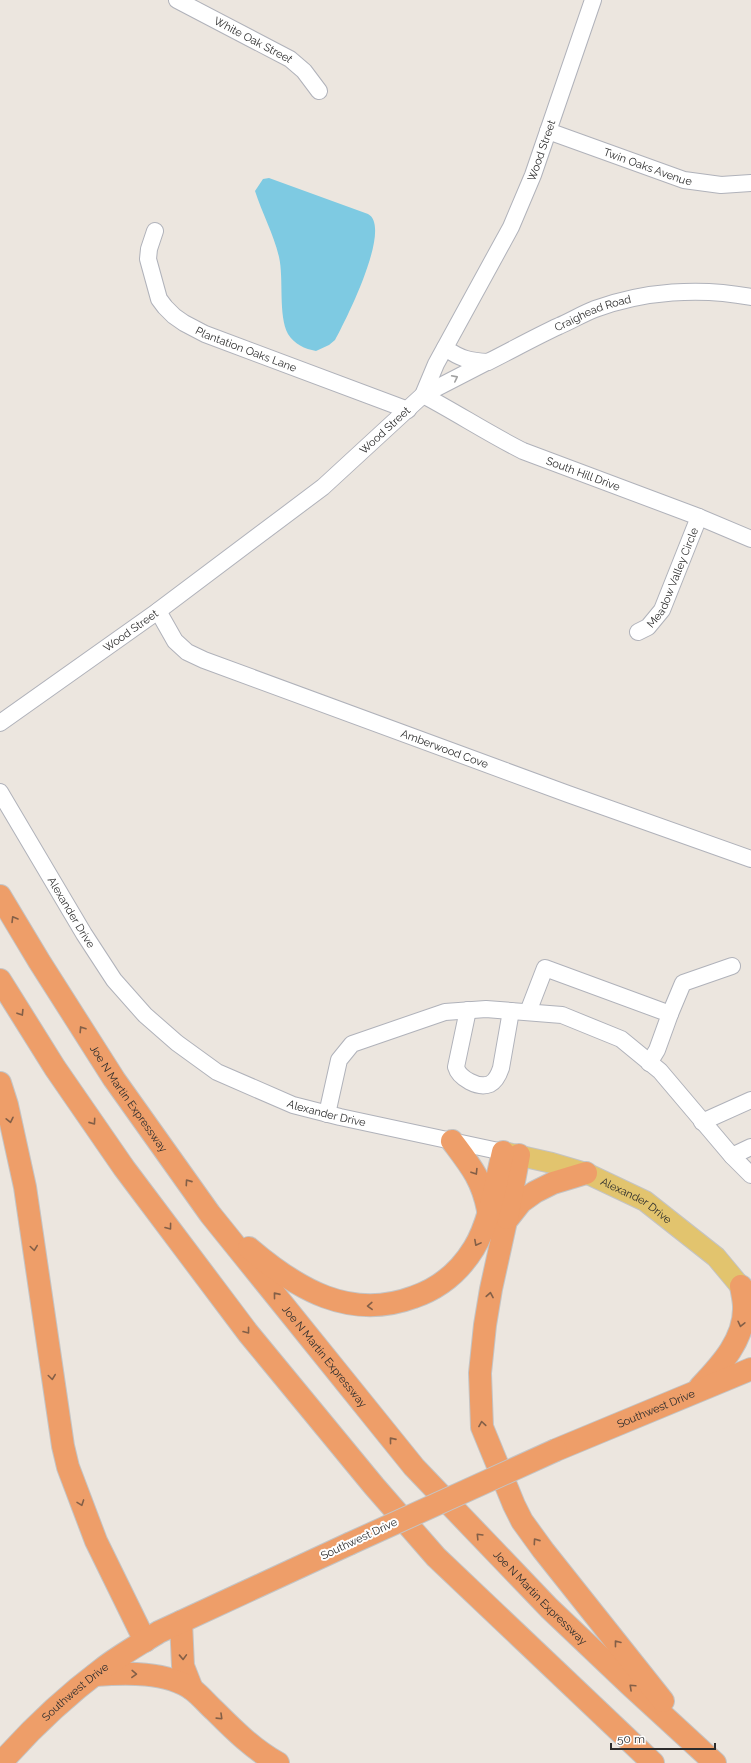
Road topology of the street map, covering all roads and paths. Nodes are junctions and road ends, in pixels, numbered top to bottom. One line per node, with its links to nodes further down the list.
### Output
1 (177, 0): 3 (street, White Oak Street)
2 (593, 0): 4 (street, Wood Street)
3 (319, 91)
4 (548, 131): 5 (street, Twin Oaks Avenue); 8 (street, Wood Street)
5 (751, 183)
6 (155, 231): 11 (street, Plantation Oaks Lane)
7 (751, 297): 9 (street, Craighead Road)
8 (445, 348): 9 (street); 10 (street, Wood Street)
9 (488, 362): 10 (street, Craighead Road, one-way to 9)
10 (423, 395): 11 (street, Wood Street); 12 (street, South Hill Drive)
11 (408, 410): 14 (street, Wood Street)
12 (699, 517): 13 (street, South Hill Drive); 15 (street, Meadow Valley Circle)
13 (751, 539)
14 (158, 611): 16 (street, Wood Street); 18 (street, Amberwood Cove)
15 (638, 632)
16 (0, 723)
17 (0, 792): 29 (street, Alexander Drive)
18 (751, 859)
19 (0, 896): 37 (highway, Joe N Martin Expressway, one-way to 19)
20 (732, 966): 23 (street)
21 (0, 980): 49 (highway, one-way to 49)
22 (528, 1012): 23 (street); 25 (street); 26 (street)
23 (670, 1014): 26 (street)
24 (467, 1016): 25 (street); 25 (street); 29 (street)
25 (510, 1017)
26 (649, 1062): 30 (street)
27 (0, 1083): 43 (highway, one-way to 43)
28 (751, 1100): 30 (street)
29 (327, 1114): 31 (street, Alexander Drive)
30 (702, 1122): 34 (street)
31 (452, 1141): 33 (street, Alexander Drive); 38 (highway, one-way to 38)
32 (751, 1148): 34 (street)
33 (511, 1154): 35 (main road, Alexander Drive); 38 (highway)
34 (732, 1156): 36 (street)
35 (586, 1173): 38 (highway); 39 (main road, Alexander Drive)
36 (751, 1175)
37 (210, 1214): 38 (highway, one-way to 37); 46 (highway, Joe N Martin Expressway, one-way to 37)
38 (497, 1215): 46 (highway, one-way to 38)
39 (746, 1292): 41 (highway, one-way to 41)
40 (751, 1369): 41 (highway, Southwest Drive)
41 (695, 1392): 42 (highway, Southwest Drive, bridge)
42 (181, 1622): 43 (highway, Southwest Drive); 45 (highway, one-way to 45)
43 (145, 1641): 44 (highway, Southwest Drive)
44 (95, 1675): 45 (highway, one-way to 45); 47 (highway, Southwest Drive)
45 (192, 1689): 48 (highway, one-way to 48)
46 (709, 1757)
47 (5, 1758)
48 (278, 1763)
49 (653, 1763)

